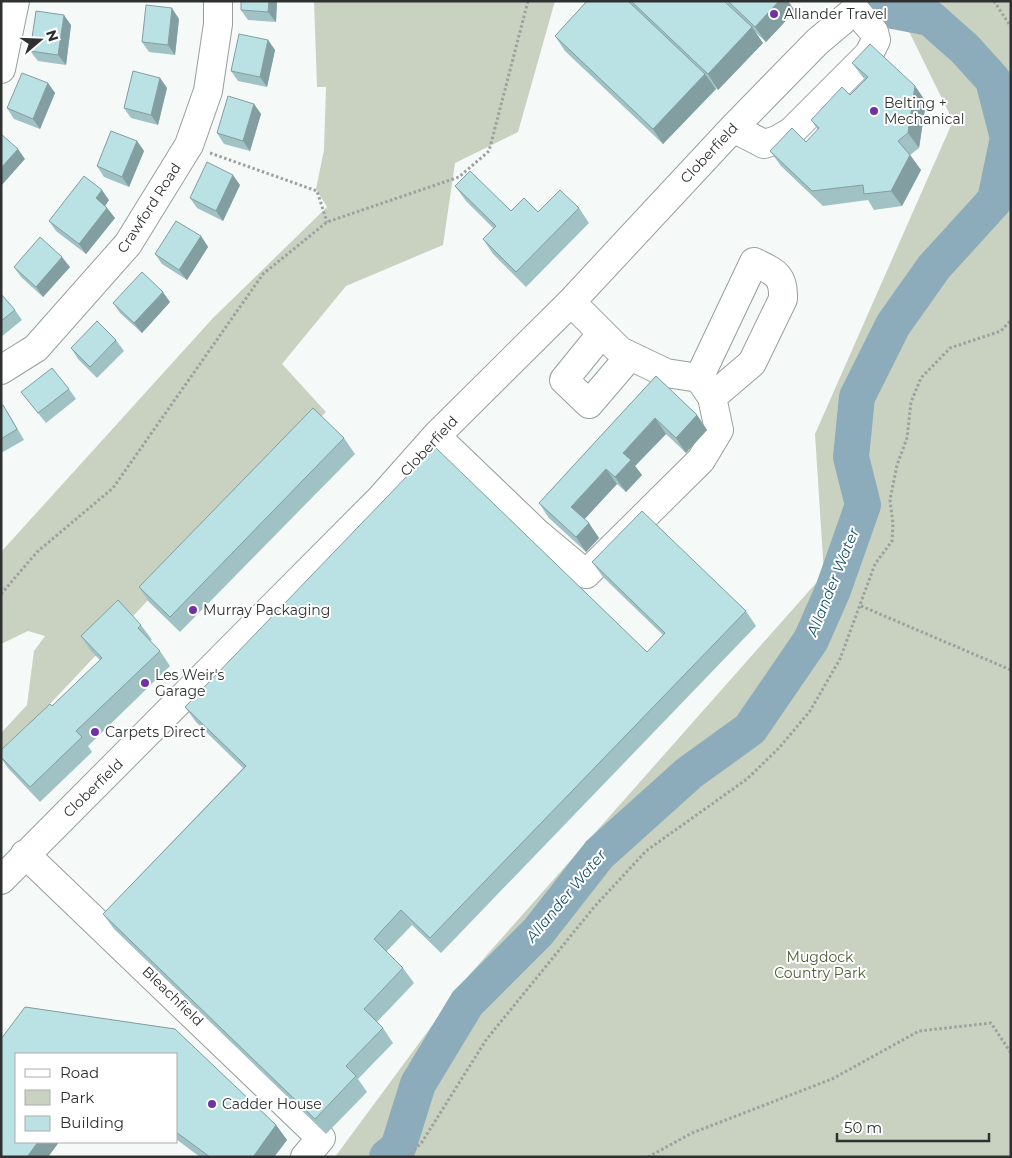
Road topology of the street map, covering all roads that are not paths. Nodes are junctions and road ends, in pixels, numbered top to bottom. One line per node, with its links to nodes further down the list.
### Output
1 (15, 1): 3 (street)
2 (218, 1): 8 (street, Crawford Road)
3 (1, 69)
4 (733, 128): 4 (street, Cloberfield); 5 (street, Cloberfield)
5 (571, 302): 6 (street); 9 (street, Cloberfield)
6 (602, 332): 7 (street); 7 (street)
7 (630, 356): 9 (street)
8 (1, 370)
9 (436, 436): 10 (street, Cloberfield)
10 (25, 854): 11 (street, Cloberfield); 12 (street, Bleachfield)
11 (1, 880)
12 (313, 1147)

